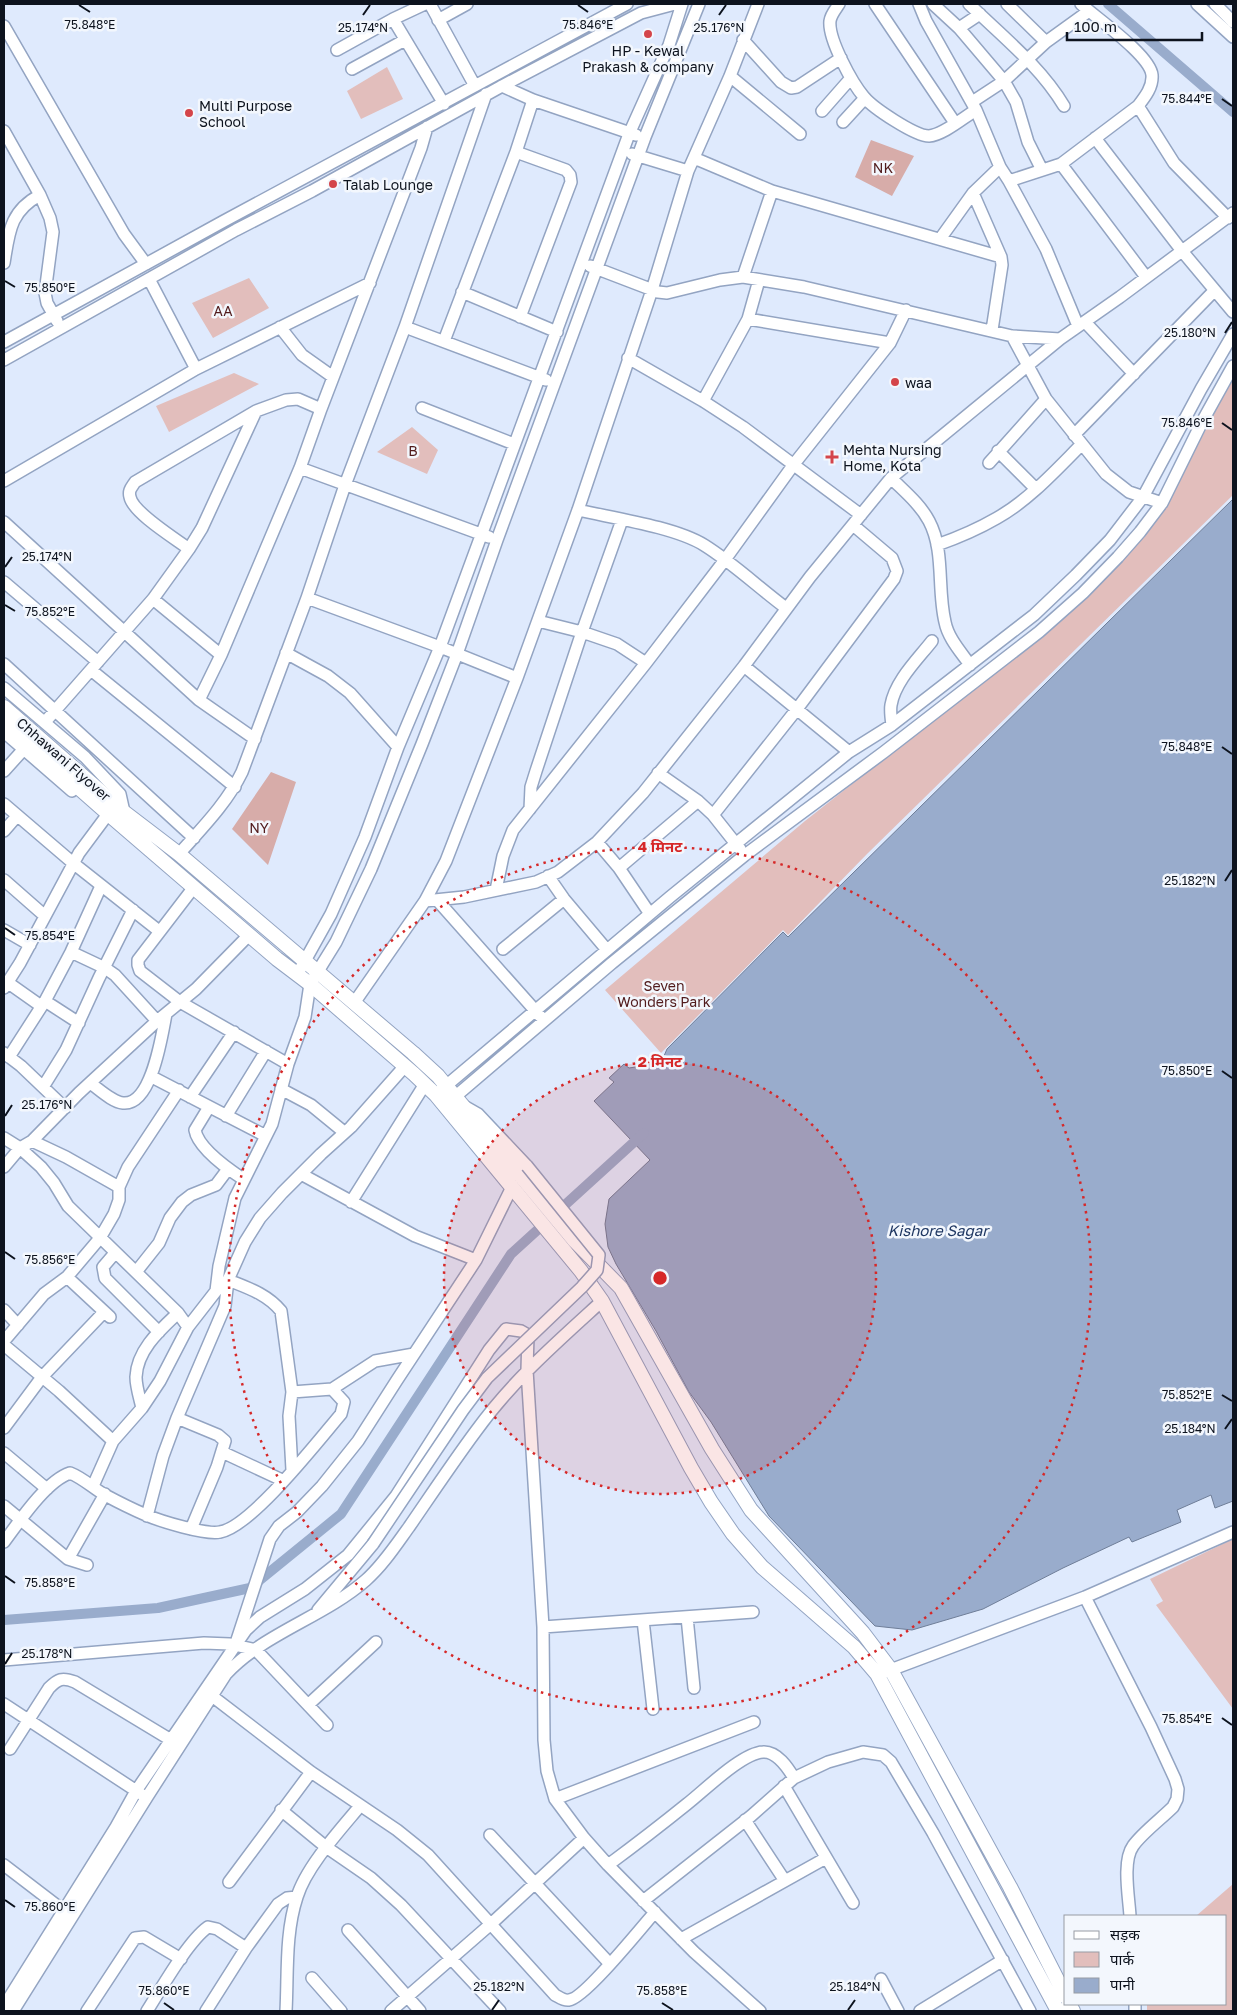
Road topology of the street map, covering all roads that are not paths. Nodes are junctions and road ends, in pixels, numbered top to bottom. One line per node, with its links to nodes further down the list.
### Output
1 (425, 4): 20 (street)
2 (430, 4): 21 (street)
3 (467, 4): 21 (street)
4 (627, 4): 37 (street)
5 (672, 4): 38 (street)
6 (682, 4): 51 (street)
7 (699, 4): 53 (street)
8 (758, 4): 28 (street)
9 (839, 4): 31 (street)
10 (875, 4): 48 (street)
11 (919, 4): 43 (street)
12 (933, 4): 24 (street)
13 (969, 4): 19 (street)
14 (1007, 4): 29 (street)
15 (1197, 4): 26 (street)
16 (1207, 4): 25 (street)
17 (1215, 4): 22 (street)
18 (1085, 8): 29 (street); 45 (street)
19 (980, 14): 24 (street); 32 (street)
20 (393, 19): 27 (street); 30 (street)
21 (438, 20): 37 (street)
22 (1233, 22)
23 (4, 26): 75 (street)
24 (958, 28): 36 (street)
25 (1233, 28)
26 (1233, 37)
27 (405, 40): 33 (street); 42 (street)
28 (743, 40): 31 (street); 34 (street)
29 (1046, 42): 32 (street)
30 (337, 50)
31 (841, 58): 35 (street)
32 (1027, 59): 36 (street); 44 (street)
33 (352, 69)
34 (730, 76): 52 (street); 60 (street)
35 (851, 78): 40 (street); 46 (street)
36 (1004, 81): 43 (street); 63 (street)
37 (475, 86): 42 (street)
38 (502, 86): 39 (street); 41 (street)
39 (486, 94): 49 (street); 92 (street)
40 (865, 98): 47 (street); 48 (street)
41 (533, 100): 51 (street); 56 (street)
42 (444, 104): 75 (street)
43 (974, 106): 48 (street); 62 (street)
44 (1064, 106)
45 (1138, 106): 54 (street); 69 (street)
46 (822, 110)
47 (843, 122)
48 (955, 123)
49 (428, 127): 79 (street); 81 (street)
50 (4, 131): 55 (street)
51 (630, 134): 53 (street); 57 (street)
52 (800, 134)
53 (645, 137): 59 (street)
54 (1095, 138): 61 (street); 71 (street)
55 (14, 150): 58 (street); 68 (street)
56 (516, 152): 84 (street); 88 (street)
57 (624, 152): 59 (street); 74 (street)
58 (4, 156)
59 (639, 156): 64 (street); 76 (street)
60 (694, 158): 64 (street); 66 (street)
61 (1061, 164): 63 (street); 78 (street)
62 (1000, 167): 65 (street); 67 (street)
63 (1042, 170): 65 (street)
64 (688, 171): 82 (street)
65 (1009, 181): 90 (street)
66 (772, 191): 70 (street); 77 (street)
67 (973, 193): 70 (street); 72 (street)
68 (40, 194): 73 (street); 87 (street)
69 (1231, 215): 71 (street)
70 (940, 239): 72 (street)
71 (1182, 251): 78 (street); 83 (street)
72 (1001, 257): 94 (street)
73 (4, 263)
74 (581, 263): 76 (street); 95 (street)
75 (146, 264): 87 (street)
76 (596, 269): 82 (street); 110 (street)
77 (743, 277): 80 (street); 82 (street)
78 (1146, 277): 90 (street)
79 (149, 279): 93 (street); 106 (street)
80 (759, 280): 85 (street); 89 (street)
81 (370, 283): 91 (street); 108 (street)
82 (652, 290): 102 (street)
83 (1214, 291): 86 (street); 107 (street)
84 (462, 292): 88 (street); 99 (street)
85 (906, 310): 94 (street); 101 (street)
86 (1233, 312)
87 (54, 316): 93 (street); 100 (street)
88 (520, 317): 95 (street)
89 (748, 319): 101 (street); 112 (street)
90 (1081, 324): 98 (street); 107 (street)
91 (280, 327): 106 (street); 108 (street)
92 (406, 327): 99 (street); 125 (street)
93 (62, 328): 103 (street)
94 (992, 330): 97 (street)
95 (557, 332): 109 (street)
96 (1233, 334): 127 (street)
97 (1012, 336): 98 (street); 104 (street)
98 (1060, 339): 104 (street)
99 (444, 341): 109 (street)
100 (4, 342)
101 (890, 344): 121 (street)
102 (628, 358): 112 (street); 129 (street)
103 (4, 360)
104 (1027, 365): 111 (street); 123 (street)
105 (1233, 366): 128 (street)
106 (196, 369): 124 (street)
107 (1134, 374): 116 (street)
108 (333, 377): 113 (street)
109 (540, 378): 110 (street); 117 (street)
110 (555, 383): 135 (street)
111 (1046, 400): 116 (street); 119 (street)
112 (703, 401): 121 (street)
113 (321, 408): 115 (street); 122 (street)
114 (422, 408): 117 (street)
115 (256, 411): 137 (street); 137 (street)
116 (1074, 435): 118 (street)
117 (514, 444): 134 (street)
118 (1082, 444): 126 (street); 127 (street)
119 (998, 451): 120 (street); 126 (street)
120 (989, 463)
121 (794, 464): 130 (street); 138 (street)
122 (300, 468): 125 (street); 150 (street)
123 (891, 478): 130 (street); 136 (street)
124 (4, 481)
125 (345, 485): 134 (street); 140 (street)
126 (1036, 489): 136 (street)
127 (1143, 497): 128 (street); 153 (street)
128 (1162, 503): 186 (street)
129 (578, 510): 131 (street); 143 (street)
130 (861, 515): 133 (street)
131 (622, 520): 138 (street); 144 (street)
132 (4, 522): 145 (street)
133 (853, 525): 142 (street); 160 (street)
134 (482, 535): 135 (street); 147 (street)
135 (497, 540): 149 (street)
136 (937, 545): 153 (street)
137 (190, 549): 141 (street)
138 (724, 561): 142 (street); 151 (street)
139 (4, 582): 154 (street)
140 (307, 598): 147 (street); 148 (street)
141 (153, 599): 145 (street); 150 (street)
142 (786, 608): 155 (street)
143 (538, 621): 144 (street); 156 (street)
144 (582, 632): 151 (street); 176 (street)
145 (124, 633): 154 (street); 158 (street)
146 (932, 641): 164 (street)
147 (440, 647): 149 (street); 167 (street)
148 (286, 652): 166 (street); 167 (street)
149 (457, 654): 156 (street); 209 (street)
150 (221, 655): 158 (street)
151 (646, 662): 176 (street)
152 (4, 664): 161 (street)
153 (970, 665): 164 (street)
154 (95, 666): 161 (street); 172 (street)
155 (744, 666): 160 (street); 171 (street)
156 (517, 678): 196 (street)
157 (4, 688): 163 (street)
158 (199, 700): 166 (street)
159 (4, 707): 173 (main road, Chhawani Flyover)
160 (797, 709): 169 (street); 179 (street)
161 (54, 710): 163 (street); 182 (street)
162 (4, 722): 173 (main road, Chhawani Flyover)
163 (45, 722): 178 (street)
164 (892, 725): 169 (street)
165 (4, 732): 168 (street)
166 (255, 739): 172 (street)
167 (398, 748): 207 (street)
168 (23, 750): 170 (street); 177 (street)
169 (849, 752): 184 (street)
170 (4, 771)
171 (658, 773): 174 (street); 183 (street)
172 (235, 788): 182 (street)
173 (94, 793): 177 (main road, Chhawani Flyover); 178 (main road, Chhawani Flyover)
174 (698, 800): 179 (street); 188 (street)
175 (4, 804): 180 (street)
176 (530, 809): 193 (street)
177 (107, 812): 187 (street); 192 (main road, Chhawani Flyover)
178 (124, 812): 185 (main road, Chhawani Flyover)
179 (713, 815): 184 (street)
180 (17, 816): 181 (street); 187 (street)
181 (4, 831)
182 (194, 838): 185 (street)
183 (597, 842): 188 (street); 189 (street)
184 (736, 844): 186 (street); 198 (street)
185 (179, 854): 207 (main road, Chhawani Flyover)
186 (745, 855): 218 (street)
187 (73, 863): 191 (street); 199 (street)
188 (619, 868): 198 (street)
189 (548, 876): 193 (street); 194 (street)
190 (4, 880): 199 (street)
191 (101, 886): 197 (street); 206 (street)
192 (194, 887): 201 (street); 202 (main road, Chhawani Flyover)
193 (496, 890): 195 (street)
194 (564, 899): 204 (street); 205 (street)
195 (438, 901): 196 (street); 216 (street)
196 (425, 902): 215 (street)
197 (133, 910): 201 (street); 208 (street)
198 (650, 914): 205 (street)
199 (45, 916): 203 (street)
200 (4, 930): 203 (street)
201 (159, 931): 213 (street)
202 (249, 935): 210 (main road, Chhawani Flyover); 213 (street)
203 (30, 945): 212 (street)
204 (503, 949)
205 (607, 950): 216 (street)
206 (71, 952): 208 (street); 214 (street)
207 (306, 962): 209 (main road, Chhawani Flyover); 210 (street)
208 (105, 968): 217 (street); 219 (street)
209 (318, 972): 211 (street); 215 (main road, Chhawani Flyover)
210 (297, 975): 211 (main road, Chhawani Flyover)
211 (310, 984): 223 (street); 224 (main road, Chhawani Flyover)
212 (6, 985): 214 (street)
213 (180, 1002): 217 (street); 220 (street)
214 (43, 1003): 219 (street); 222 (street)
215 (354, 1003): 232 (main road, Chhawani Flyover)
216 (535, 1011): 218 (street); 232 (street)
217 (162, 1018): 225 (street); 226 (street)
218 (544, 1021): 232 (street)
219 (79, 1023): 228 (street)
220 (234, 1032): 221 (street); 231 (street)
221 (266, 1051): 223 (street); 235 (street)
222 (6, 1055): 228 (street)
223 (288, 1064): 229 (street)
224 (405, 1066): 227 (main road, Chhawani Flyover); 236 (street)
225 (152, 1076): 226 (street); 230 (street)
226 (90, 1083): 234 (street)
227 (425, 1084): 232 (main road, Chhawani Flyover); 247 (street)
228 (43, 1087): 234 (street)
229 (281, 1089): 236 (street); 237 (street)
230 (179, 1090): 231 (street); 245 (street)
231 (190, 1097): 233 (street)
232 (449, 1098): 246 (main road); 289 (street, bridge)
233 (209, 1107): 235 (street); 242 (street)
234 (65, 1108): 239 (street)
235 (226, 1116): 237 (street)
236 (344, 1132): 243 (street)
237 (266, 1136): 244 (street)
238 (4, 1138): 240 (street)
239 (32, 1141): 240 (street); 245 (street)
240 (20, 1148): 241 (street); 248 (street)
241 (4, 1168)
242 (228, 1169): 244 (street); 252 (street)
243 (301, 1174): 247 (street); 254 (street)
244 (243, 1179): 255 (street)
245 (119, 1187): 248 (street)
246 (519, 1188): 249 (main road); 251 (street)
247 (351, 1202): 251 (street)
248 (100, 1238): 250 (street); 253 (street)
249 (569, 1246): 256 (main road); 297 (main road)
250 (115, 1253): 252 (street); 261 (street)
251 (476, 1260): 263 (street)
252 (136, 1272): 258 (street)
253 (67, 1277): 259 (street); 265 (street)
254 (228, 1280): 255 (street); 267 (street)
255 (222, 1293): 260 (street); 269 (street)
256 (602, 1301): 264 (street); 298 (main road)
257 (4, 1310): 259 (street)
258 (178, 1313): 260 (street); 261 (street)
259 (18, 1325): 262 (street)
260 (188, 1327): 268 (street)
261 (159, 1332): 268 (street)
262 (4, 1343): 265 (street)
263 (414, 1354): 266 (street); 294 (street)
264 (527, 1370): 289 (street); 292 (street); 294 (street)
265 (42, 1377): 270 (street); 271 (street)
266 (332, 1389): 267 (street); 274 (street)
267 (292, 1392): 274 (street)
268 (142, 1408): 271 (street)
269 (177, 1418): 273 (street); 280 (street)
270 (4, 1428)
271 (113, 1441): 276 (street)
272 (4, 1452): 277 (street)
273 (222, 1452): 275 (street); 282 (street)
274 (292, 1470): 275 (street)
275 (282, 1480): 282 (street)
276 (93, 1486): 277 (street); 278 (street)
277 (47, 1489): 281 (street)
278 (105, 1494): 280 (street); 285 (street)
279 (4, 1506): 281 (street)
280 (147, 1516): 282 (street)
281 (20, 1520): 284 (street); 285 (street)
282 (191, 1529)
283 (1233, 1532): 287 (street)
284 (4, 1542)
285 (68, 1560): 286 (street)
286 (87, 1565)
287 (1085, 1597): 297 (street); 332 (street)
288 (753, 1612): 290 (street)
289 (314, 1615): 295 (street)
290 (687, 1617): 291 (street); 299 (street)
291 (643, 1620): 292 (street); 303 (street)
292 (543, 1627): 314 (street)
293 (376, 1642): 302 (street)
294 (235, 1646): 295 (street); 296 (street); 307 (street)
295 (256, 1650): 300 (street); 302 (street)
296 (4, 1660)
297 (892, 1670): 298 (street); 343 (main road)
298 (878, 1674): 358 (main road)
299 (694, 1688)
300 (212, 1696): 309 (street); 313 (street)
301 (4, 1704): 304 (street)
302 (309, 1704): 306 (street)
303 (653, 1709)
304 (29, 1719): 307 (street); 308 (street); 312 (street)
305 (754, 1722): 314 (street)
306 (327, 1725)
307 (171, 1740): 312 (street)
308 (10, 1749)
309 (311, 1772): 315 (street); 316 (street)
310 (794, 1778): 311 (street); 323 (street); 339 (street)
311 (784, 1786): 317 (street); 321 (street)
312 (136, 1791): 313 (street); 331 (street)
313 (147, 1797): 331 (street)
314 (555, 1799): 319 (street)
315 (360, 1806): 320 (street); 333 (street)
316 (281, 1810): 320 (street); 324 (street)
317 (745, 1820): 325 (street); 328 (street)
318 (490, 1835): 326 (street)
319 (584, 1838): 323 (street); 326 (street)
320 (326, 1847): 327 (street); 337 (street)
321 (826, 1858): 325 (street); 329 (street)
322 (4, 1865): 331 (street)
323 (608, 1865): 328 (street)
324 (229, 1882)
325 (785, 1882): 335 (street)
326 (535, 1883): 333 (street); 340 (street)
327 (297, 1897): 336 (street); 349 (street)
328 (643, 1901): 330 (street)
329 (853, 1903)
330 (655, 1912): 335 (street); 340 (street)
331 (68, 1914): 345 (street)
332 (1130, 1915)
333 (492, 1923): 337 (street); 340 (street)
334 (348, 1930): 344 (street)
335 (681, 1939): 354 (street)
336 (246, 1948): 338 (street); 348 (street)
337 (451, 1958): 344 (street); 353 (street)
338 (181, 1959): 346 (street); 347 (street)
339 (1003, 1960): 356 (street); 357 (street)
340 (610, 1964)
341 (312, 1978): 350 (street)
342 (881, 1979): 355 (street)
343 (1064, 1992)
344 (407, 1997): 351 (street); 352 (street)
345 (9, 2002)
346 (87, 2011)
347 (147, 2011)
348 (206, 2011)
349 (286, 2011)
350 (341, 2011)
351 (390, 2011)
352 (420, 2011)
353 (500, 2011)
354 (760, 2011)
355 (898, 2011)
356 (920, 2011)
357 (1030, 2011)
358 (1058, 2011)

